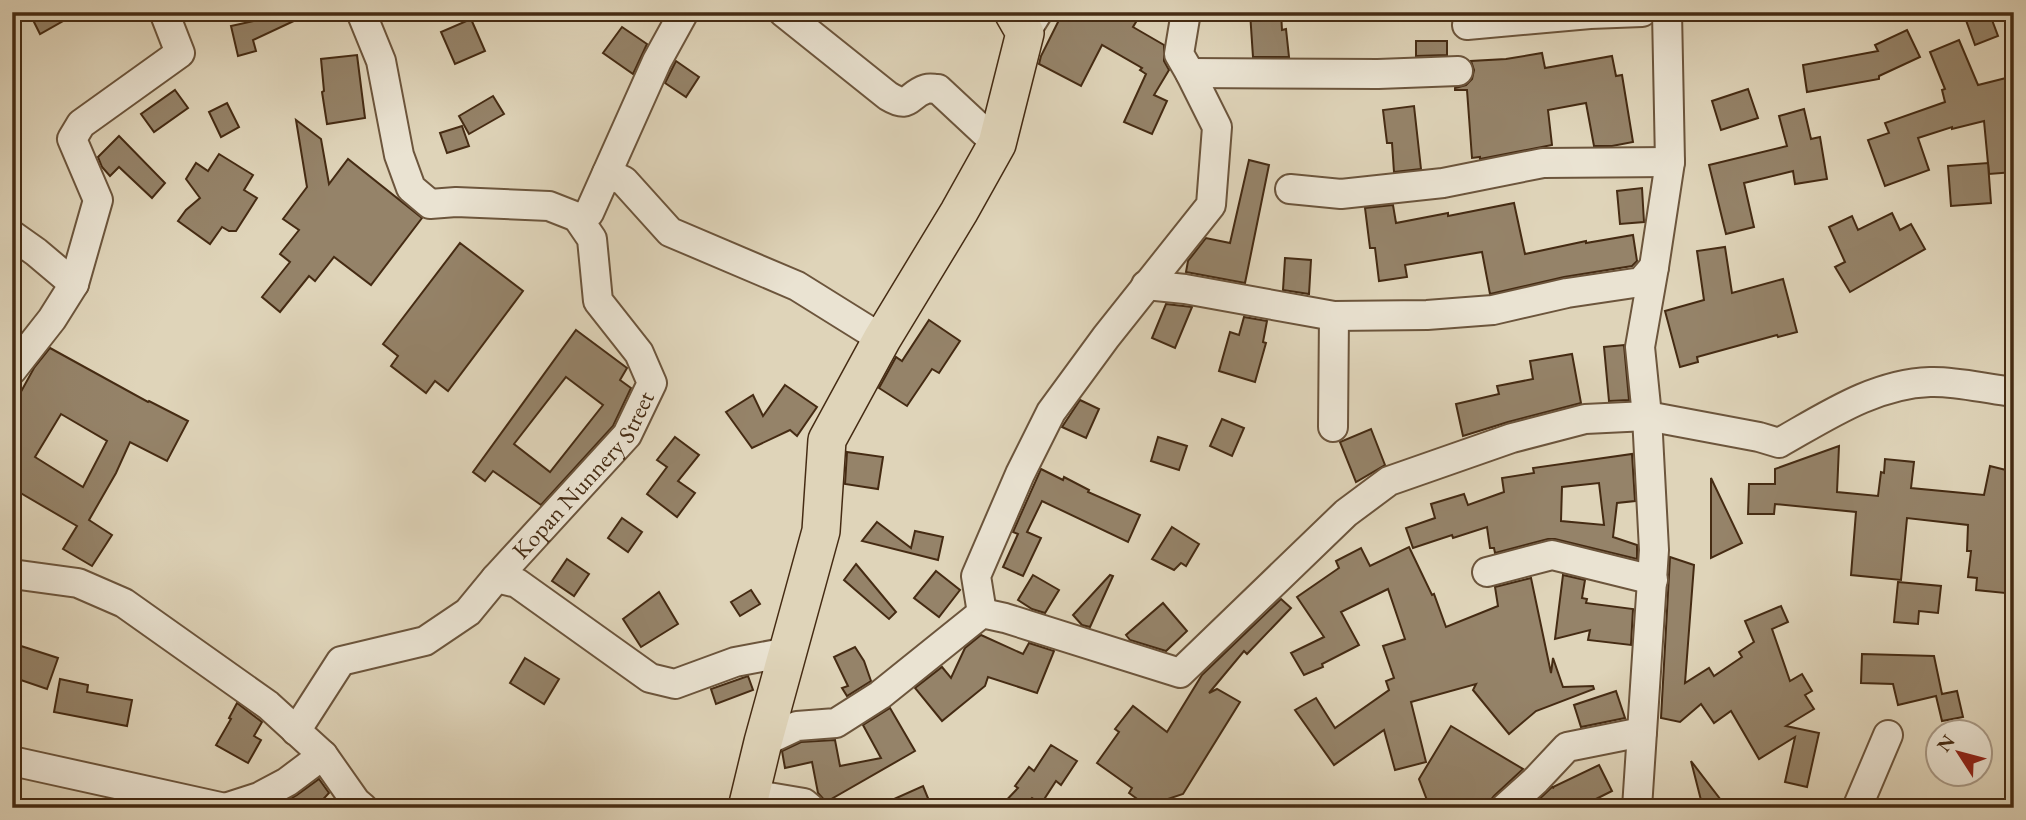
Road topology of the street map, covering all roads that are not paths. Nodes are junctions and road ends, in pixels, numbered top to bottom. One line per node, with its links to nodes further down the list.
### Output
1 (164, 12): 19 (street)
2 (361, 12): 16 (street)
3 (684, 12): 14 (street)
4 (783, 12): 12 (street)
5 (1186, 12): 11 (street)
6 (1642, 12): 9 (street)
7 (1667, 12): 13 (street)
8 (1025, 19): 12 (main road)
9 (1468, 25)
10 (1458, 71): 11 (street)
11 (1190, 73): 20 (street)
12 (997, 144): 22 (main road)
13 (1670, 163): 15 (street); 18 (street)
14 (607, 173): 16 (street); 22 (street)
15 (1290, 189)
16 (581, 216): 29 (street, Kopan Nunnery Street)
17 (12, 235): 19 (street)
18 (1654, 267): 21 (street); 25 (street)
19 (74, 284): 23 (street)
20 (1146, 285): 21 (street); 31 (street)
21 (1334, 316): 26 (street)
22 (882, 339): 32 (main road)
23 (12, 370)
24 (2014, 390): 25 (street)
25 (1647, 416): 30 (street); 31 (street)
26 (1333, 427)
27 (1487, 572): 30 (street)
28 (12, 574): 33 (street)
29 (496, 578): 32 (street); 33 (street, Kopan Nunnery Street)
30 (1653, 579): 34 (street)
31 (982, 613): 36 (street)
32 (788, 652): 36 (main road)
33 (296, 731): 37 (street)
34 (1642, 732): 43 (street); 44 (street)
35 (1888, 735): 45 (street)
36 (763, 742): 39 (main road)
37 (323, 755): 40 (street); 41 (street)
38 (12, 761): 41 (street)
39 (749, 801): 42 (street)
40 (355, 806)
41 (225, 808)
42 (810, 808)
43 (1504, 808)
44 (1637, 808)
45 (1857, 808)

